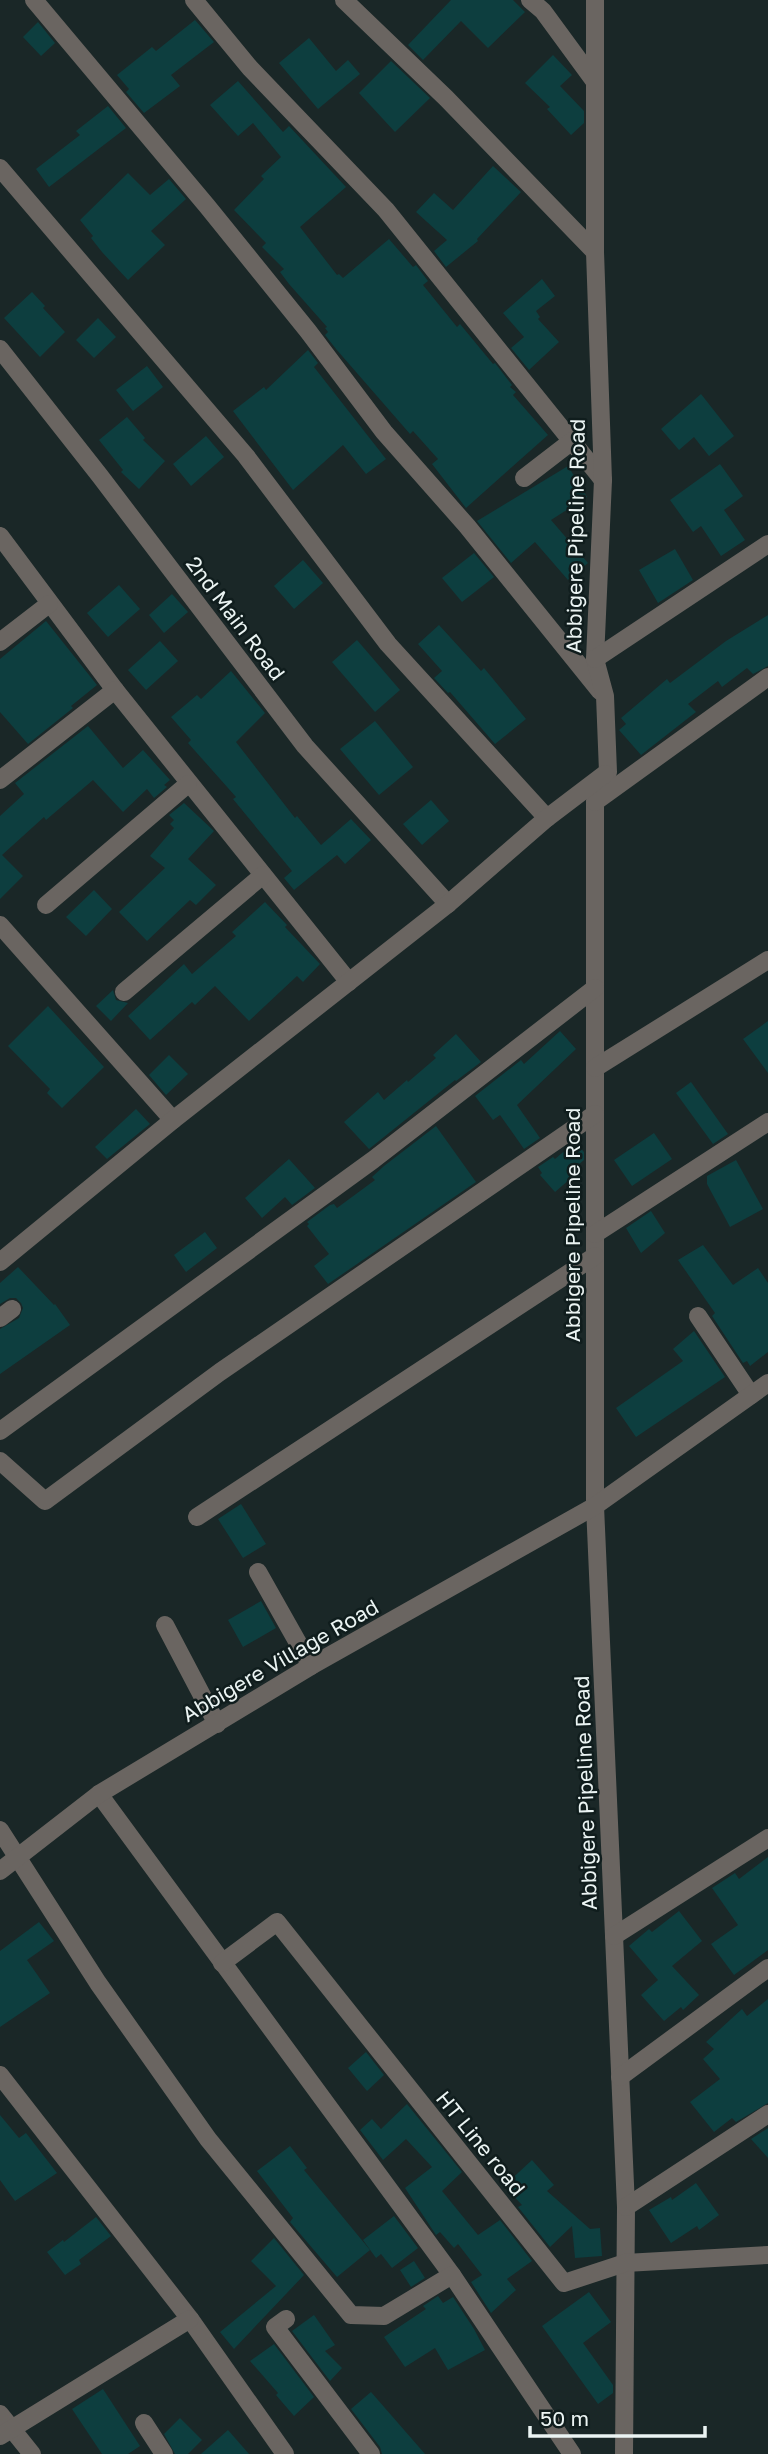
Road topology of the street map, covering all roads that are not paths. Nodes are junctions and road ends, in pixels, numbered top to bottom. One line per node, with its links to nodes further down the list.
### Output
1 (34, 0): 20 (street)
2 (194, 0): 10 (street)
3 (344, 0): 8 (street)
4 (530, 0): 6 (street)
5 (595, 0): 6 (street, Abbigere Pipeline Road)
6 (595, 82): 8 (street, Abbigere Pipeline Road)
7 (0, 168): 25 (street)
8 (595, 252): 12 (street, Abbigere Pipeline Road)
9 (0, 349): 27 (street, 2nd Main Road)
10 (572, 441): 11 (street); 12 (street)
11 (524, 478)
12 (603, 480): 17 (street, Abbigere Pipeline Road)
13 (0, 536): 15 (street)
14 (768, 544): 17 (street)
15 (49, 604): 16 (street); 19 (street)
16 (0, 642)
17 (595, 659): 20 (street, Abbigere Pipeline Road)
18 (768, 677): 24 (street)
19 (115, 690): 22 (street); 23 (street)
20 (605, 696): 21 (street, Abbigere Pipeline Road)
21 (608, 772): 24 (street, Abbigere Pipeline Road); 25 (street)
22 (0, 779)
23 (188, 784): 26 (street); 28 (street)
24 (595, 802): 32 (street, Abbigere Pipeline Road)
25 (547, 818): 27 (street)
26 (262, 875): 31 (street); 33 (street)
27 (448, 904): 31 (street)
28 (46, 905)
29 (0, 925): 36 (street)
30 (768, 960): 34 (street)
31 (349, 982): 36 (street)
32 (595, 988): 34 (street, Abbigere Pipeline Road); 44 (street)
33 (124, 992)
34 (595, 1068): 35 (street, Abbigere Pipeline Road)
35 (595, 1114): 38 (street, Abbigere Pipeline Road); 45 (street)
36 (173, 1120): 40 (street)
37 (768, 1122): 38 (street)
38 (595, 1234): 39 (street, Abbigere Pipeline Road)
39 (595, 1256): 46 (street, Abbigere Pipeline Road); 47 (street)
40 (0, 1262)
41 (698, 1316): 43 (street)
42 (768, 1383): 43 (street, Abbigere Village Road)
43 (751, 1395): 46 (street, Abbigere Village Road)
44 (0, 1431)
45 (0, 1461)
46 (595, 1506): 50 (street, Abbigere Village Road); 57 (street, Abbigere Pipeline Road)
47 (197, 1517)
48 (258, 1572): 50 (street)
49 (165, 1625): 51 (street)
50 (311, 1666): 51 (street, Abbigere Village Road)
51 (217, 1724): 52 (street, Abbigere Village Road)
52 (99, 1794): 55 (street, Abbigere Village Road); 58 (street)
53 (0, 1830): 55 (street)
54 (768, 1838): 57 (street)
55 (18, 1858): 56 (street, Abbigere Village Road); 66 (street)
56 (0, 1871)
57 (614, 1936): 61 (street, Abbigere Pipeline Road)
58 (222, 1962): 65 (street, HT Line road); 66 (street)
59 (768, 1968): 61 (street)
60 (0, 2076): 67 (street)
61 (620, 2077): 63 (street, Abbigere Pipeline Road)
62 (768, 2115): 63 (street)
63 (626, 2207): 65 (street, Abbigere Pipeline Road)
64 (768, 2255): 65 (street, HT Line road)
65 (625, 2263): 77 (street, Abbigere Pipeline Road)
66 (452, 2275): 76 (street)
67 (190, 2319): 71 (street); 74 (street)
68 (286, 2319): 75 (street)
69 (0, 2414): 71 (street)
70 (144, 2423): 73 (street)
71 (6, 2432): 72 (street)
72 (32, 2454)
73 (164, 2454)
74 (285, 2454)
75 (371, 2454)
76 (572, 2454)
77 (624, 2454)

